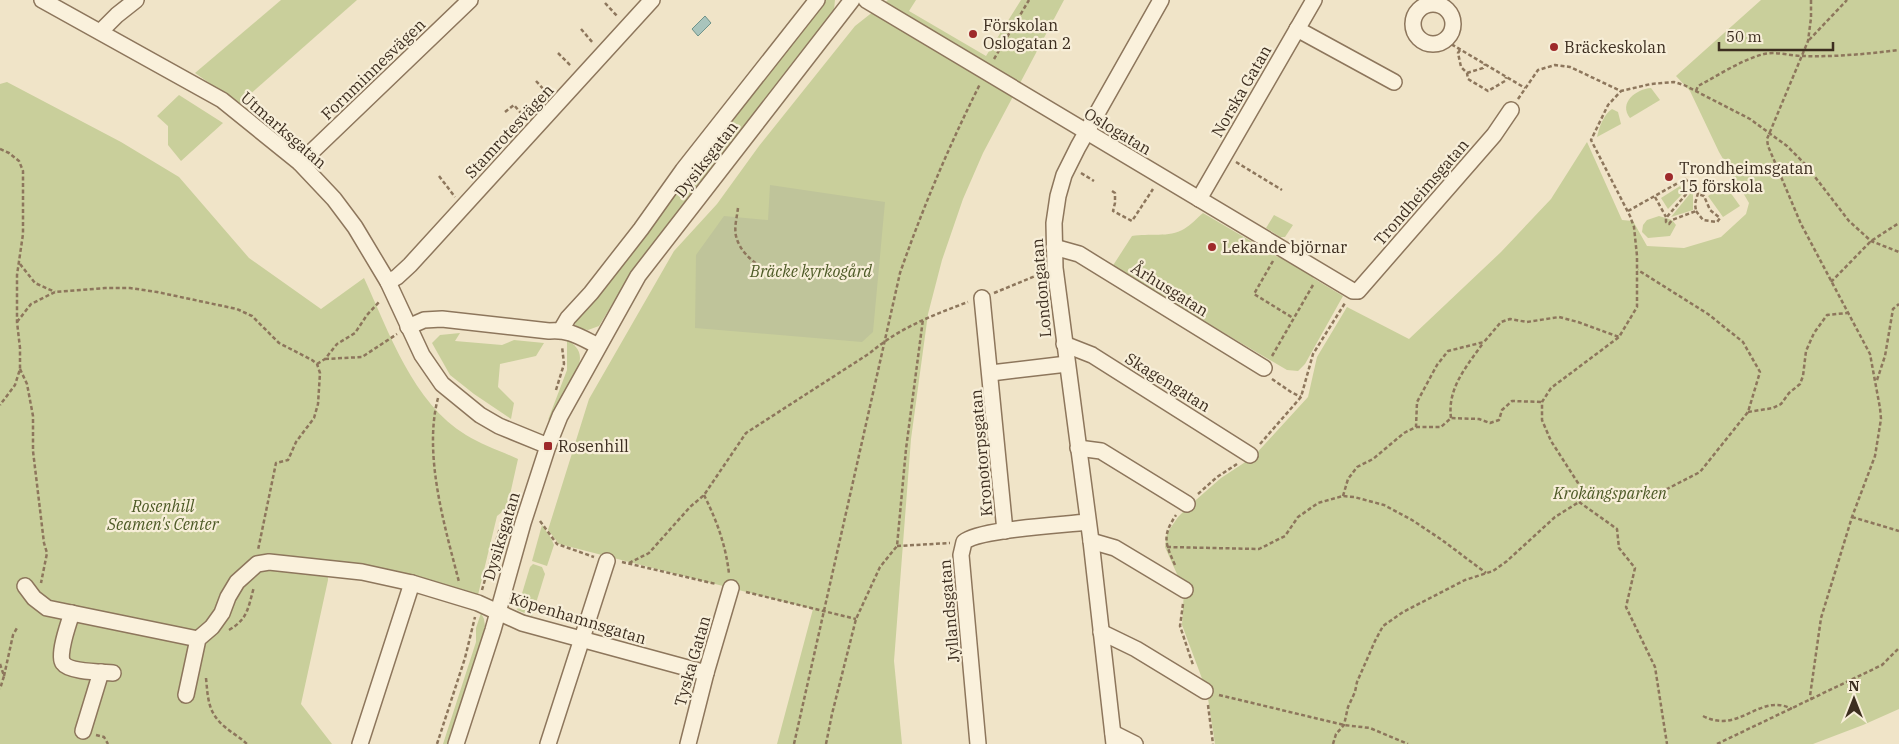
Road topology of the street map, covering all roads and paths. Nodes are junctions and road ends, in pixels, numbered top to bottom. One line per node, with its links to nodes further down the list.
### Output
1 (42, 0): 15 (street, Utmarksgatan)
2 (136, 0): 15 (street)
3 (470, 0): 40 (street, Fornminnesvägen)
4 (652, 0): 25 (street, Stamrotesvägen)
5 (816, 0): 75 (street, Dysiksgatan)
6 (852, 0): 80 (street, Dysiksgatan)
7 (866, 0): 23 (street, Oslogatan)
8 (1029, 0): 23 (path)
9 (1161, 0): 36 (street, Londongatan)
10 (1314, 0): 14 (street, Norska Gatan)
11 (1811, 0): 17 (path)
12 (1847, 0): 17 (path)
13 (1439, 2): 16 (street); 16 (street)
14 (1297, 29): 28 (street); 39 (street, Norska Gatan)
15 (101, 31): 40 (street, Utmarksgatan)
16 (1446, 41): 18 (path)
17 (1808, 41): 21 (path)
18 (1460, 50): 22 (path); 24 (path)
19 (1899, 50): 21 (path)
20 (558, 53): 25 (path)
21 (1801, 56): 31 (path); 37 (path)
22 (1485, 64): 24 (path); 26 (path)
23 (986, 71): 36 (street, Oslogatan); 77 (path)
24 (1467, 73): 26 (path)
25 (581, 78): 35 (street, Stamrotesvägen)
26 (1506, 78): 29 (path)
27 (536, 81): 32 (path)
28 (1394, 82)
29 (1525, 88): 30 (path); 33 (path)
30 (1621, 91): 31 (path); 51 (path)
31 (1696, 91): 37 (path)
32 (544, 99)
33 (1510, 110): 67 (street, Trondheimsgatan)
34 (505, 112): 35 (path)
35 (535, 129): 49 (street, Stamrotesvägen)
36 (1086, 132): 42 (street, Oslogatan); 56 (street, Londongatan)
37 (1769, 134): 55 (path); 64 (path)
38 (0, 149): 59 (path)
39 (1224, 155): 44 (path); 48 (street, Norska Gatan)
40 (300, 163): 65 (street, Utmarksgatan)
41 (439, 176): 49 (path)
42 (1162, 177): 45 (path); 48 (street, Oslogatan)
43 (1693, 186): 46 (path); 47 (path); 53 (path)
44 (1282, 190)
45 (1112, 192)
46 (1698, 194): 52 (path); 52 (path)
47 (1655, 196): 51 (path); 53 (path)
48 (1199, 199): 57 (street, Oslogatan)
49 (463, 207): 65 (street, Stamrotesvägen)
50 (738, 208): 63 (path)
51 (1628, 210): 61 (path)
52 (1696, 211): 53 (path)
53 (1666, 218)
54 (1899, 223): 55 (path)
55 (1872, 241): 58 (path); 64 (path)
56 (1054, 247): 60 (street, Londongatan); 85 (street, Århusgatan)
57 (1280, 248): 62 (street, Oslogatan); 71 (path)
58 (1899, 252)
59 (20, 264): 66 (path); 73 (path)
60 (1055, 268): 68 (path); 79 (street, Londongatan)
61 (1638, 269): 76 (path); 92 (path)
62 (1321, 272): 67 (street, Oslogatan); 71 (path)
63 (781, 278)
64 (1831, 282): 70 (path)
65 (389, 286): 74 (street, Utmarksgatan); 81 (path)
66 (55, 292): 73 (path); 82 (path)
67 (1353, 292): 89 (path)
68 (982, 298): 72 (path); 86 (street, Kronotorpsgatan)
69 (1899, 304): 87 (path)
70 (1847, 312): 87 (path); 92 (path)
71 (1294, 318): 85 (path)
72 (923, 319): 77 (path); 111 (path)
73 (17, 322): 84 (path)
74 (408, 326): 75 (street); 81 (path); 88 (street, Utmarksgatan)
75 (561, 330): 80 (street)
76 (1619, 337): 78 (path); 90 (path)
77 (885, 340): 99 (path); 123 (path)
78 (1484, 342): 93 (path); 94 (path)
79 (1064, 344): 83 (street, Londongatan); 97 (street, Skagengatan)
80 (598, 346): 95 (street, Dysiksgatan)
81 (325, 359): 82 (path)
82 (317, 364): 98 (path)
83 (1067, 364): 86 (street, Kronotorpsgatan); 96 (street, Londongatan)
84 (20, 368): 91 (path); 120 (path)
85 (1264, 368): 89 (path)
86 (991, 373): 107 (street, Kronotorpsgatan)
87 (1877, 382): 104 (path)
88 (442, 384): 95 (street, Utmarksgatan); 117 (path)
89 (1301, 396): 97 (path)
90 (1542, 402): 93 (path); 101 (path)
91 (0, 405)
92 (1748, 412): 101 (path)
93 (1451, 418): 94 (path)
94 (1416, 427): 100 (path)
95 (548, 446): 124 (street, Dysiksgatan)
96 (1078, 448): 103 (street); 106 (street, Londongatan)
97 (1250, 455): 103 (path)
98 (277, 461)
99 (704, 496): 114 (path); 118 (path)
100 (1343, 496): 112 (path); 115 (path)
101 (1582, 497): 102 (path)
102 (1579, 502): 115 (path); 156 (path)
103 (1187, 504): 112 (path)
104 (1852, 517): 108 (path); 139 (path)
105 (540, 521): 113 (path)
106 (1087, 522): 107 (street, Jyllandsgatan); 109 (street, Londongatan)
107 (1005, 531): 110 (street, Jyllandsgatan)
108 (1899, 531)
109 (1090, 541): 119 (street); 128 (street, Londongatan)
110 (964, 542): 111 (path); 151 (street, Jyllandsgatan)
111 (896, 546): 126 (path)
112 (1166, 547): 119 (path)
113 (607, 561): 114 (path); 130 (street)
114 (629, 563): 118 (path)
115 (1486, 573): 142 (path)
116 (412, 583): 124 (street, Köpenhamnsgatan); 129 (street, Köpenhamnsgatan); 145 (street)
117 (460, 587)
118 (731, 588): 123 (path); 134 (street, Tyska Gatan)
119 (1185, 590): 133 (path)
120 (30, 592): 125 (street)
121 (482, 592): 122 (path)
122 (475, 594)
123 (824, 610): 126 (path); 149 (path)
124 (497, 612): 130 (street, Köpenhamnsgatan); 146 (street, Dysiksgatan)
125 (72, 613): 129 (street); 143 (street)
126 (856, 619): 150 (path)
127 (17, 628): 135 (path)
128 (1101, 632): 137 (street); 144 (street, Londongatan)
129 (198, 639): 138 (street)
130 (582, 640): 134 (street, Köpenhamnsgatan); 147 (street)
131 (1899, 648): 139 (path)
132 (0, 664): 135 (path)
133 (1194, 668)
134 (706, 673): 148 (street, Tyska Gatan)
135 (4, 676): 136 (path)
136 (0, 689)
137 (1204, 691): 142 (path); 153 (path)
138 (186, 695)
139 (1812, 700): 140 (path)
140 (1792, 709): 141 (path); 157 (path)
141 (1703, 716)
142 (1344, 725): 154 (path); 155 (path)
143 (83, 731)
144 (1114, 739): 152 (street, Londongatan)
145 (360, 744)
146 (456, 744)
147 (548, 744)
148 (688, 744)
149 (795, 744)
150 (826, 744)
151 (978, 744)
152 (1135, 744)
153 (1213, 744)
154 (1332, 744)
155 (1408, 744)
156 (1667, 744)
157 (1717, 744)

